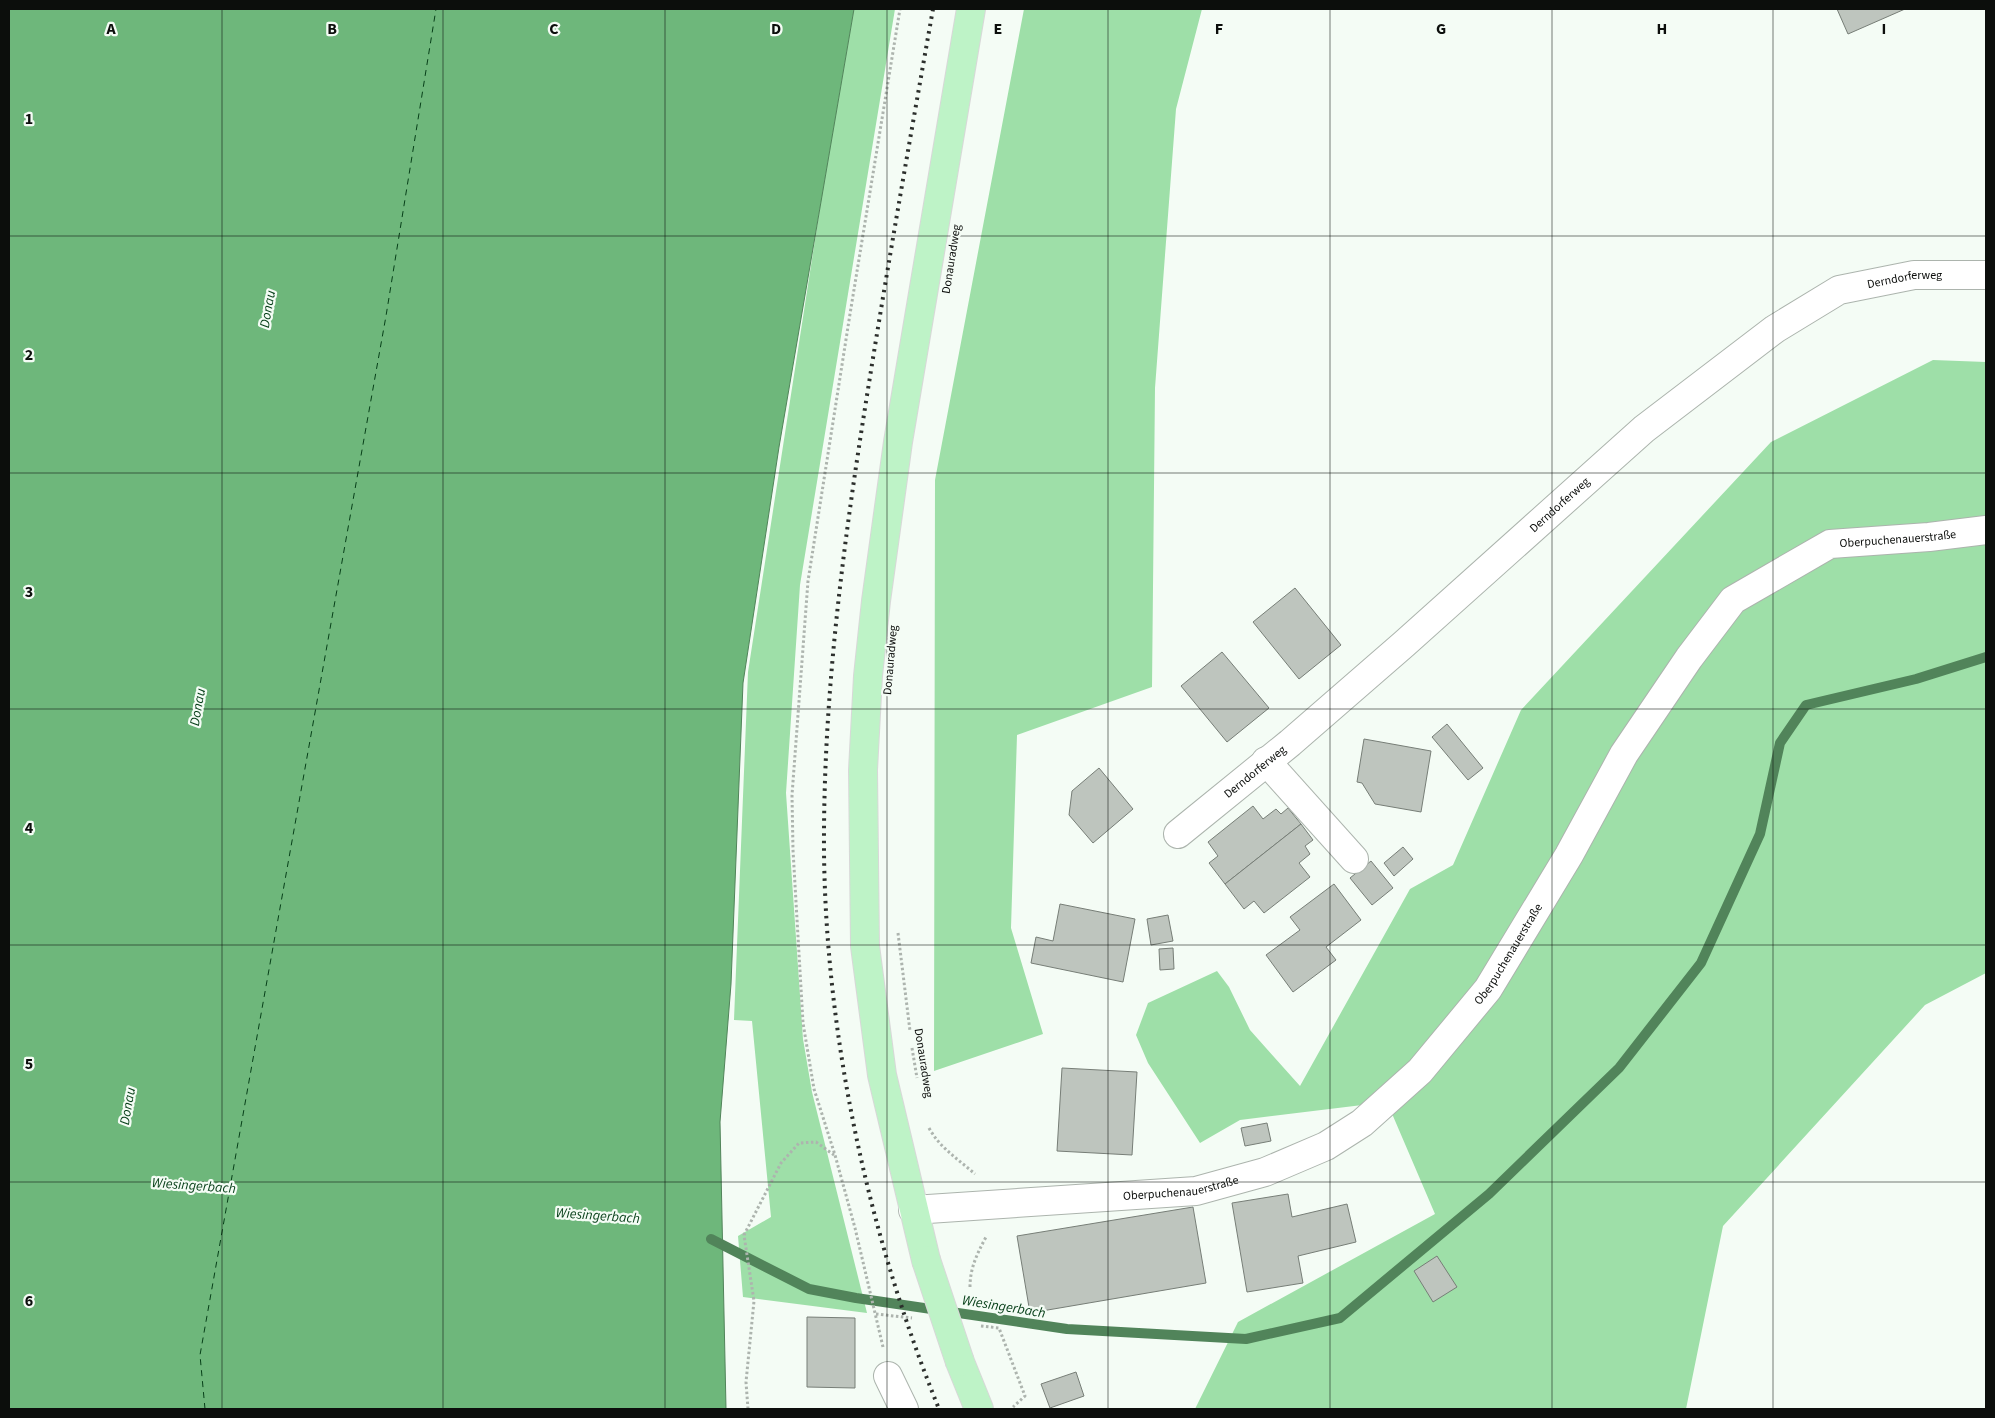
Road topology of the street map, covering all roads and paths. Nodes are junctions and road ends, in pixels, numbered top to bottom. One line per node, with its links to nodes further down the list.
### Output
1 (900, 9): 13 (path)
2 (971, 9): 15 (main road)
3 (1986, 274): 5 (street, Derndorferweg)
4 (1986, 530): 14 (street, Oberpuchenauerstraße)
5 (1266, 761): 6 (street, Derndorferweg); 7 (street)
6 (1178, 834)
7 (1354, 859)
8 (898, 928): 9 (path, Donauradweg)
9 (911, 1036)
10 (912, 1046): 11 (path, Donauradweg)
11 (918, 1084)
12 (926, 1122): 14 (path)
13 (835, 1155): 17 (path); 21 (path)
14 (992, 1206): 15 (street, Oberpuchenauerstraße); 16 (path)
15 (913, 1210): 23 (main road, bridge)
16 (970, 1288)
17 (876, 1314)
18 (999, 1328): 20 (path)
19 (888, 1376): 22 (street)
20 (1013, 1407)
21 (748, 1409)
22 (904, 1409)
23 (979, 1409)

